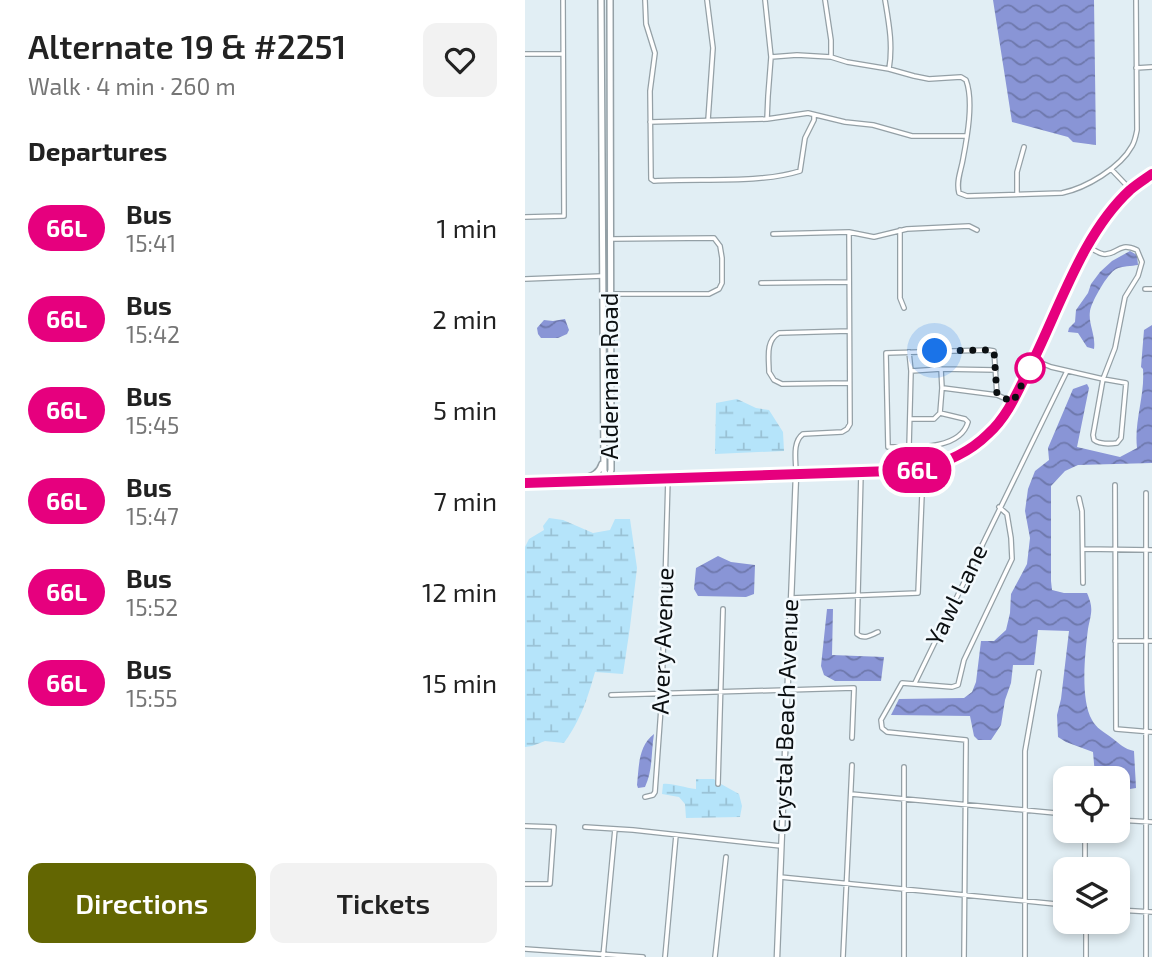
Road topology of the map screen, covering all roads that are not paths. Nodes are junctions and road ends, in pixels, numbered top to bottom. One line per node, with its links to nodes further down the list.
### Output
1 (563, 0): 11 (street)
2 (601, 0): 34 (main road, Alderman Road)
3 (610, 0): 32 (main road, Alderman Road)
4 (645, 0): 20 (street)
5 (707, 0): 19 (street)
6 (765, 0): 12 (street)
7 (825, 0): 13 (street)
8 (885, 0): 16 (street)
9 (1136, 0): 15 (street)
10 (525, 54): 11 (street)
11 (563, 54): 27 (street)
12 (771, 57): 13 (street); 18 (street)
13 (831, 57): 16 (street)
14 (1152, 67): 15 (street)
15 (1136, 68): 23 (street)
16 (889, 69): 21 (street)
17 (814, 115): 18 (street); 20 (street); 21 (street)
18 (767, 119): 19 (street)
19 (708, 120): 20 (street)
20 (649, 122)
21 (967, 136): 26 (street)
22 (1024, 147): 26 (street)
23 (1111, 169): 25 (street); 26 (street)
24 (1152, 174): 25 (main road)
25 (1131, 190): 33 (main road)
26 (1017, 194)
27 (525, 217)
28 (900, 230): 29 (street); 30 (street); 41 (street)
29 (977, 230)
30 (849, 232): 31 (street); 36 (street)
31 (773, 234)
32 (610, 239): 40 (main road, Alderman Road); 40 (street)
33 (1087, 246): 44 (main road); 49 (street)
34 (602, 276): 35 (street); 57 (main road, Alderman Road)
35 (525, 279)
36 (849, 282): 37 (street); 42 (street)
37 (761, 283)
38 (1145, 289): 39 (street)
39 (1152, 289)
40 (610, 294): 62 (main road, Alderman Road)
41 (904, 308)
42 (849, 331): 50 (street); 50 (street)
43 (909, 352): 46 (street); 47 (street); 56 (street)
44 (1034, 360): 48 (street); 53 (main road)
45 (941, 369): 46 (street); 47 (street); 51 (street)
46 (996, 370): 52 (street)
47 (911, 371): 55 (street)
48 (1067, 371): 49 (street); 68 (street, Yawl Lane)
49 (1103, 379): 49 (street)
50 (849, 383): 60 (street)
51 (942, 388): 52 (street); 54 (street)
52 (997, 395): 53 (street)
53 (1013, 402): 58 (main road)
54 (940, 413): 55 (street); 56 (street)
55 (910, 419): 56 (street)
56 (909, 447)
57 (603, 458): 62 (main road, Alderman Road); 63 (main road)
58 (923, 470): 59 (main road); 74 (street)
59 (861, 473): 60 (main road); 74 (street)
60 (796, 475): 61 (main road); 75 (street, Crystal Beach Avenue)
61 (669, 478): 62 (main road); 85 (street, Avery Avenue)
62 (608, 480): 63 (main road)
63 (577, 481): 64 (main road)
64 (525, 483)
65 (1115, 485): 70 (street)
66 (1146, 493): 71 (street)
67 (1079, 498): 69 (street)
68 (999, 507): 82 (street, Yawl Lane); 82 (street)
69 (1083, 549): 70 (street); 73 (street)
70 (1115, 549): 71 (street); 78 (street)
71 (1146, 550): 72 (street); 80 (street)
72 (1152, 550)
73 (1083, 583)
74 (858, 596): 75 (street); 77 (street)
75 (791, 598): 83 (street, Crystal Beach Avenue)
76 (723, 609): 84 (street)
77 (878, 632)
78 (1115, 641): 80 (street); 87 (street)
79 (1152, 641): 80 (street)
80 (1146, 642): 87 (street)
81 (1039, 672): 97 (street)
82 (915, 682): 96 (street, Yawl Lane)
83 (787, 690): 84 (street); 89 (street); 106 (street, Crystal Beach Avenue)
84 (721, 692): 85 (street); 92 (street)
85 (662, 694): 86 (street); 94 (street, Avery Avenue)
86 (611, 695)
87 (1145, 732): 88 (street); 100 (street)
88 (1152, 732)
89 (852, 738)
90 (852, 765): 93 (street)
91 (904, 766): 95 (street)
92 (718, 784)
93 (851, 794): 95 (street); 110 (street)
94 (645, 797)
95 (904, 798): 96 (street); 111 (street)
96 (965, 804): 97 (street); 112 (street)
97 (1025, 810): 98 (street); 113 (street)
98 (1053, 813)
99 (1130, 821): 100 (street)
100 (1146, 822): 101 (street); 116 (street)
101 (1152, 822)
102 (525, 826): 109 (street)
103 (586, 827): 104 (street)
104 (615, 829): 105 (street); 120 (street)
105 (676, 835): 106 (street); 122 (street)
106 (781, 846): 108 (street, Crystal Beach Avenue)
107 (726, 857): 123 (street)
108 (780, 877): 110 (street); 124 (street, Crystal Beach Avenue)
109 (525, 884)
110 (846, 884): 111 (street); 125 (street)
111 (904, 890): 112 (street); 126 (street)
112 (965, 896): 113 (street); 127 (street)
113 (1025, 901): 114 (street); 128 (street)
114 (1053, 904)
115 (1130, 911): 116 (street)
116 (1146, 912): 117 (street); 130 (street)
117 (1152, 912)
118 (1086, 934): 129 (street)
119 (525, 948): 120 (street)
120 (604, 955): 121 (street)
121 (643, 957)
122 (664, 957)
123 (716, 957)
124 (777, 957)
125 (843, 957)
126 (904, 957)
127 (964, 957)
128 (1025, 957)
129 (1086, 957)
130 (1146, 957)

